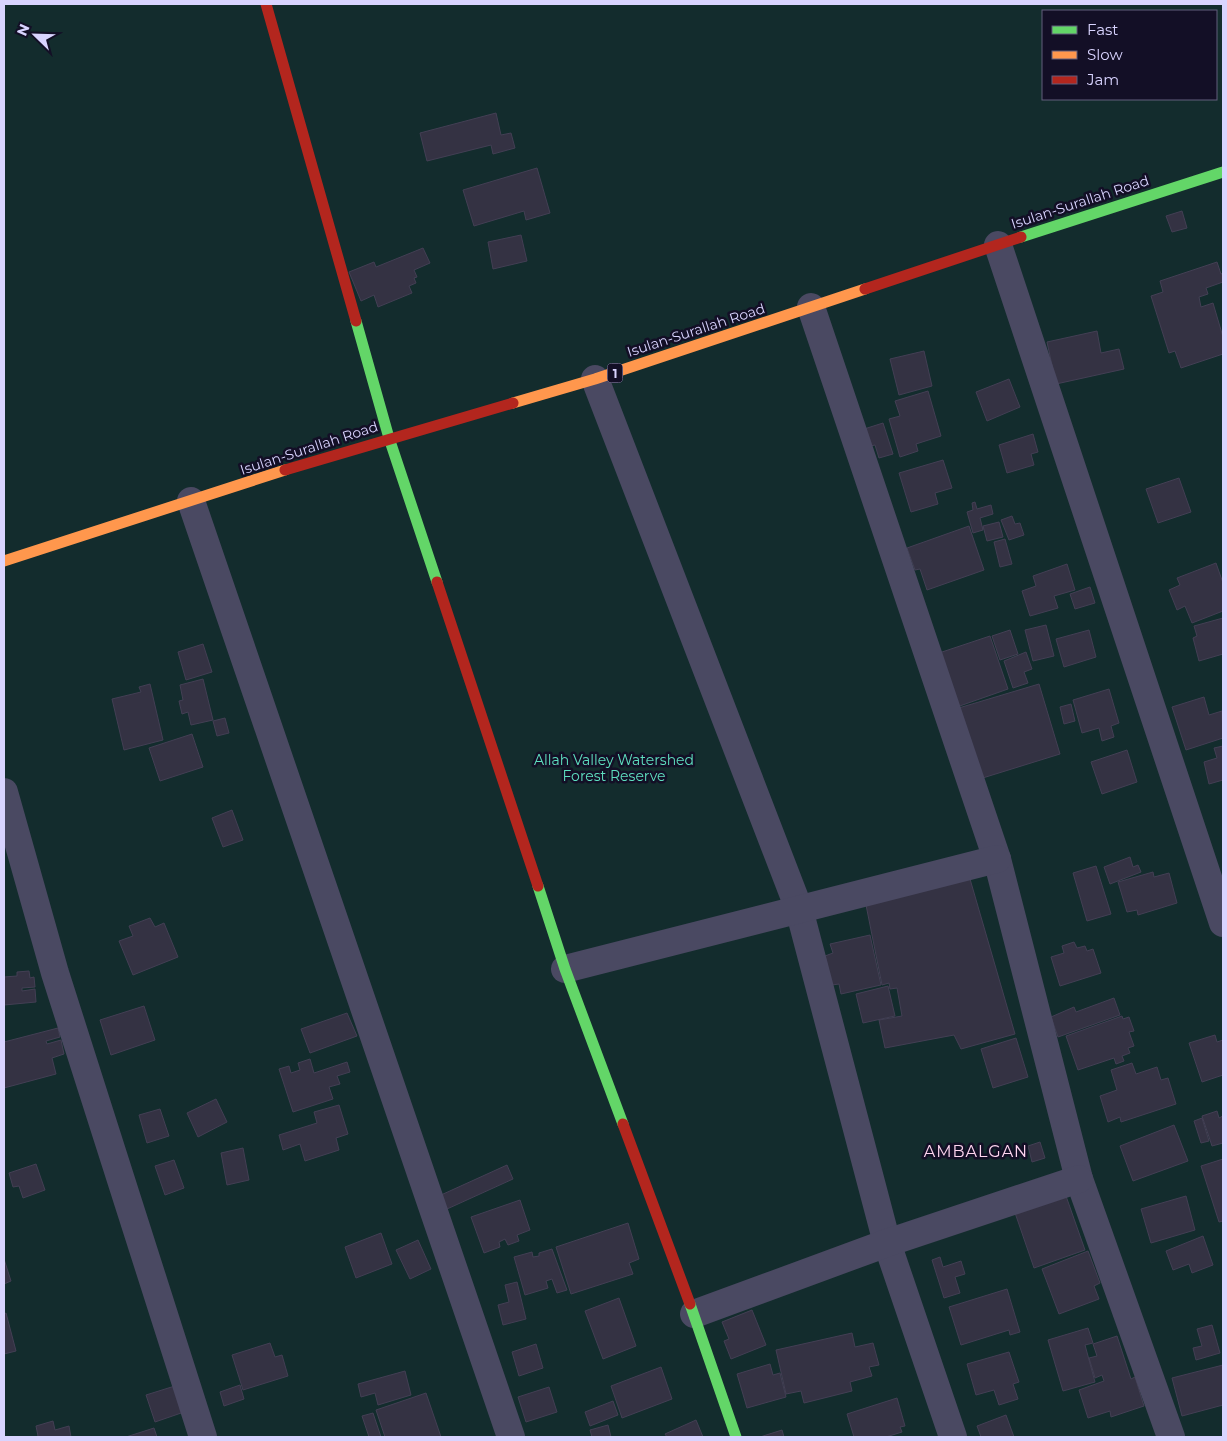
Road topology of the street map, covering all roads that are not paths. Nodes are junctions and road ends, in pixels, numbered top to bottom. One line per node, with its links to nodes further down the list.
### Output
1 (266, 4): 6 (main road)
2 (1223, 172): 3 (main road, Isulan-Surallah Road / 1)
3 (998, 245): 4 (main road, Isulan-Surallah Road / 1); 12 (street)
4 (811, 308): 5 (main road, Isulan-Surallah Road / 1); 10 (street)
5 (595, 379): 6 (main road, Isulan-Surallah Road / 1); 11 (street)
6 (389, 438): 7 (main road, Isulan-Surallah Road / 1); 13 (main road)
7 (191, 501): 8 (main road, Isulan-Surallah Road / 1); 18 (street)
8 (4, 561)
9 (4, 792): 17 (street)
10 (997, 859): 11 (street); 14 (street)
11 (799, 909): 13 (street); 15 (street)
12 (1223, 923)
13 (565, 969): 16 (main road)
14 (1079, 1179): 15 (street); 21 (street)
15 (887, 1243): 16 (street); 20 (street)
16 (694, 1314): 19 (main road)
17 (202, 1437)
18 (511, 1437)
19 (736, 1437)
20 (952, 1437)
21 (1171, 1437)

